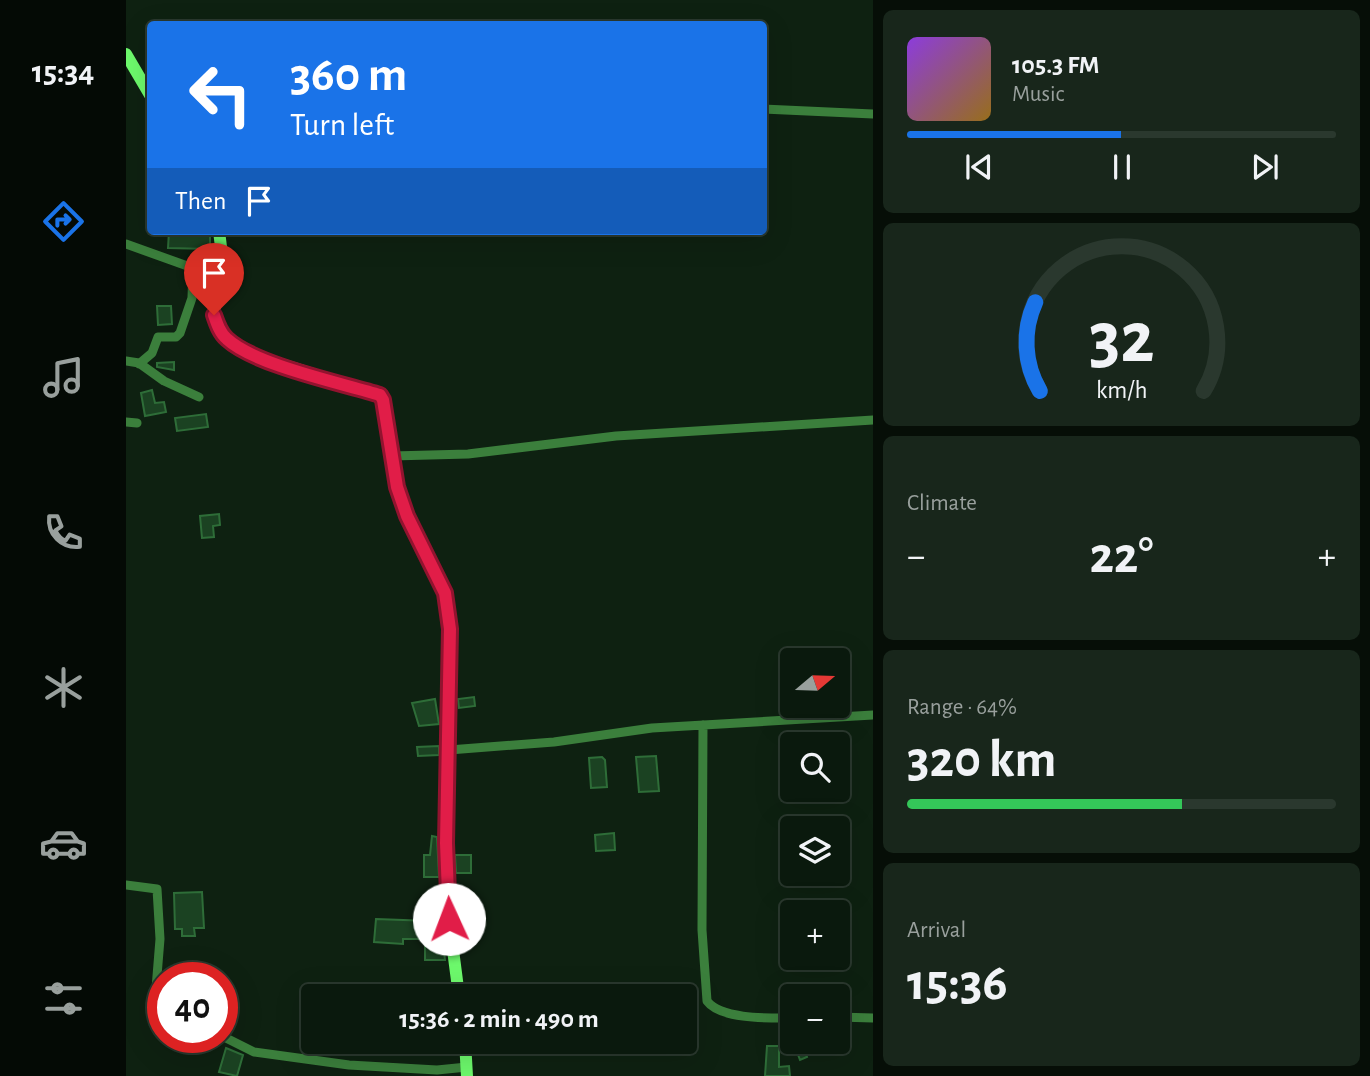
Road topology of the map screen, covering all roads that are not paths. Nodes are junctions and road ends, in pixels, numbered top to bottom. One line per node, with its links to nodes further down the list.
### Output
1 (126, 54): 2 (street)
2 (147, 89)
3 (767, 109): 4 (street)
4 (873, 114)
5 (219, 235): 8 (street)
6 (126, 244): 7 (street)
7 (193, 268): 8 (street); 10 (street)
8 (223, 271): 15 (street)
9 (126, 361): 10 (street)
10 (139, 364): 11 (street)
11 (199, 397)
12 (873, 421): 15 (street)
13 (126, 422): 14 (street)
14 (137, 422)
15 (392, 456): 18 (street)
16 (873, 715): 17 (street)
17 (703, 725): 18 (street); 23 (street)
18 (449, 750): 21 (street)
19 (126, 885): 20 (street)
20 (158, 962)
21 (457, 984)
22 (850, 1017): 24 (street)
23 (780, 1018)
24 (873, 1018)
25 (238, 1044): 26 (street)
26 (467, 1071)

